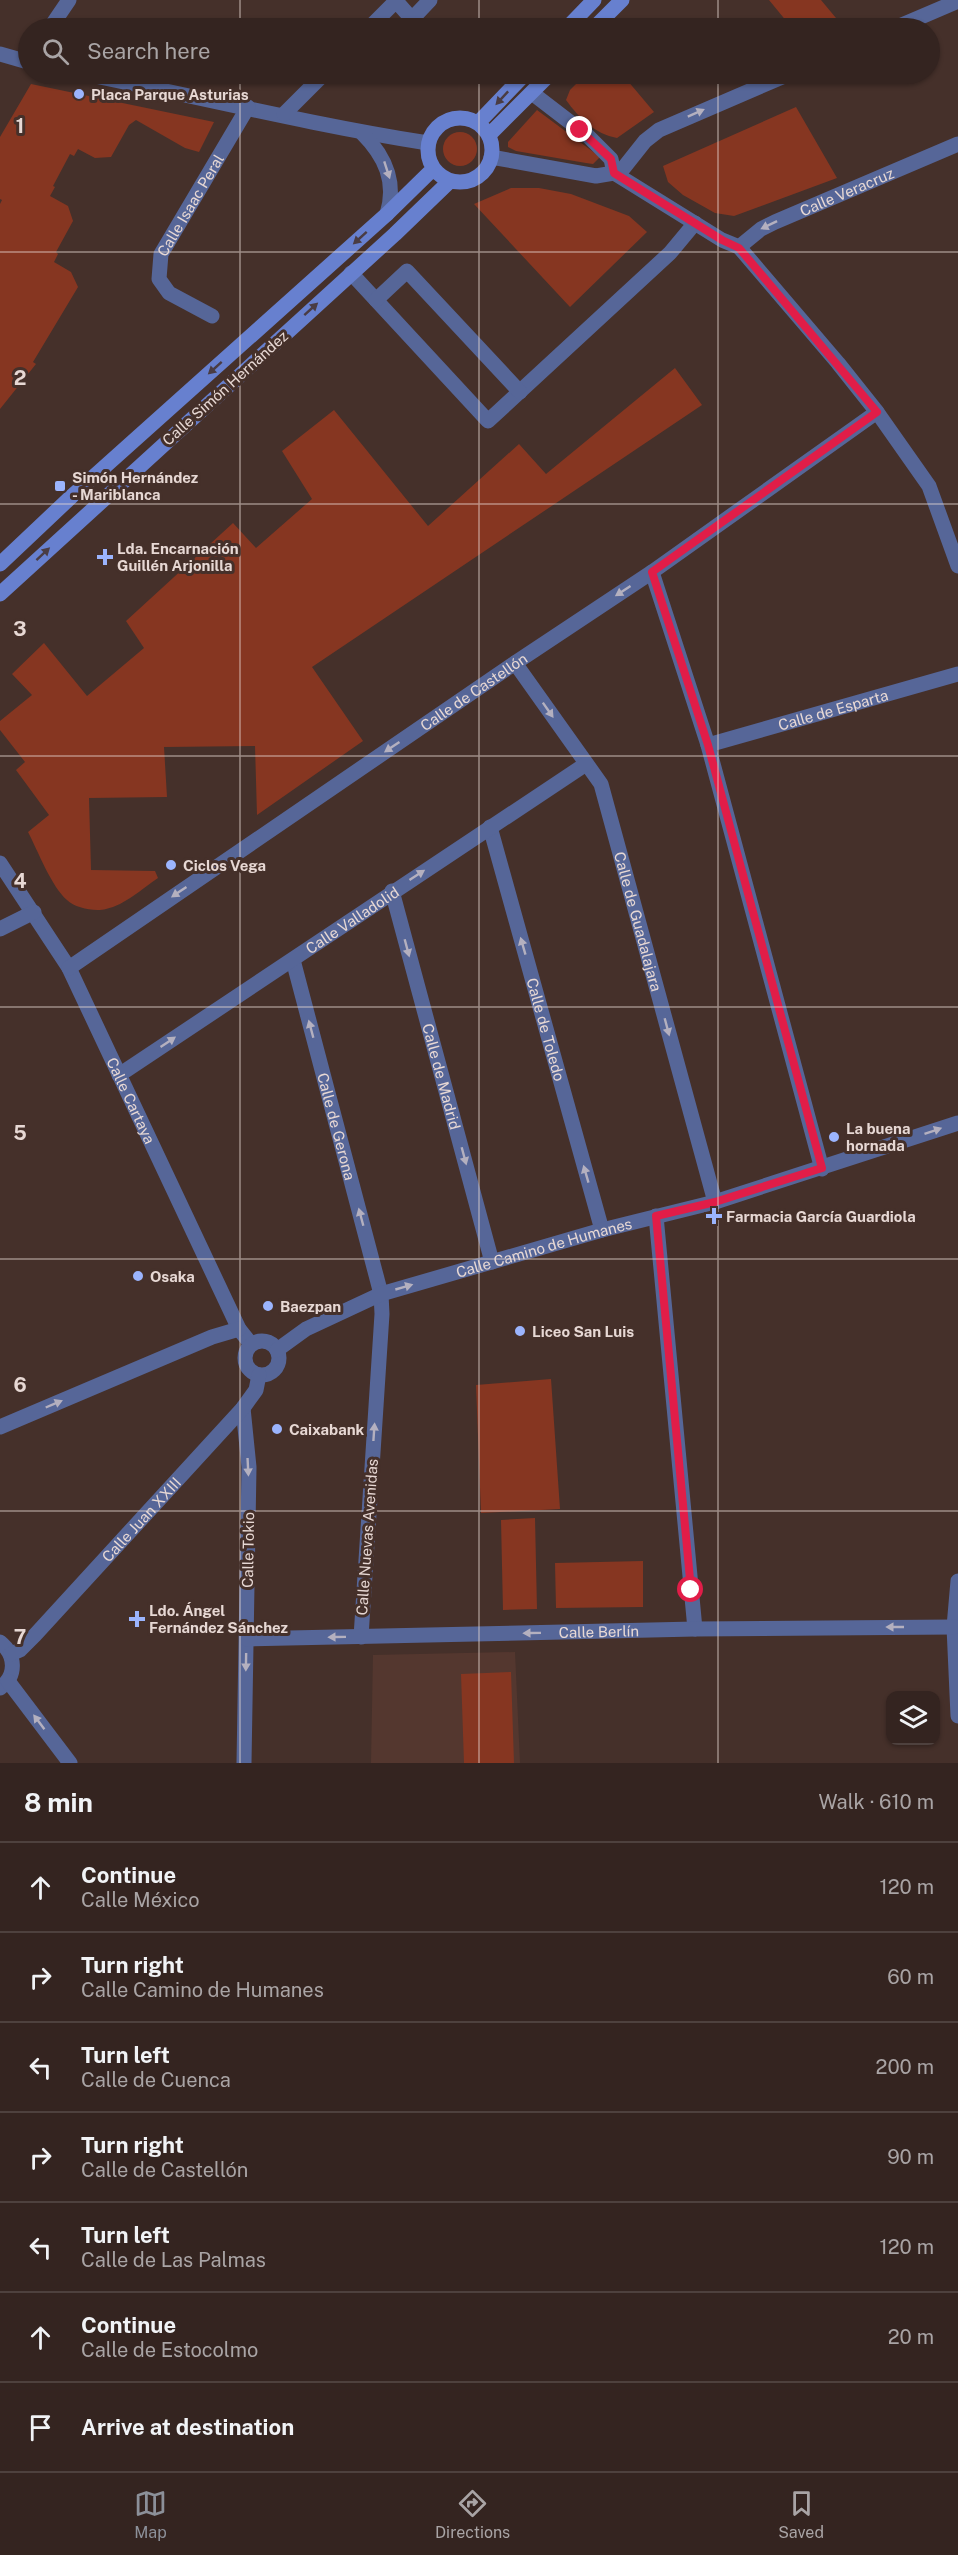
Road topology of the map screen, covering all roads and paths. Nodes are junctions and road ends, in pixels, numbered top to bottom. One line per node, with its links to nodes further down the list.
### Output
1 (69, 0): 6 (street)
2 (430, 0): 9 (street)
3 (594, 0): 10 (street)
4 (622, 0): 11 (street)
5 (958, 1): 12 (street)
6 (57, 18)
7 (379, 18): 8 (street)
8 (411, 18)
9 (413, 18)
10 (577, 18)
11 (604, 18)
12 (918, 18)
13 (0, 54): 14 (street)
14 (18, 58)
15 (134, 84): 21 (street)
16 (314, 84): 22 (street)
17 (515, 84): 23 (street, one-way to 23)
18 (541, 84): 20 (street)
19 (766, 84): 30 (street, one-way to 19)
20 (532, 93): 25 (street); 30 (street)
21 (248, 107): 22 (street); 37 (street, Calle Isaac Peral)
22 (284, 114): 24 (street)
23 (478, 123): 25 (street); 26 (street)
24 (362, 133): 26 (street); 32 (street, one-way to 32)
25 (489, 135): 28 (street)
26 (428, 143): 29 (street)
27 (958, 144): 34 (street, Calle Veracruz, one-way to 34)
28 (491, 157): 30 (street); 31 (street)
29 (433, 169): 31 (street); 32 (street, Calle Simón Hernández)
30 (616, 174): 33 (street)
31 (450, 181): 35 (street, Calle Simón Hernández)
32 (387, 214): 40 (street, Calle Simón Hernández, one-way to 40)
33 (695, 223): 34 (street); 38 (street)
34 (739, 248): 39 (street)
35 (351, 273): 36 (street); 43 (street, Calle Simón Hernández, one-way to 35)
36 (376, 300): 38 (street); 38 (street)
37 (212, 316)
38 (519, 392)
39 (877, 412): 41 (street); 42 (street, Calle de Castellón)
40 (0, 564)
41 (958, 566)
42 (652, 572): 44 (street, Calle de Castellón, one-way to 44); 46 (street)
43 (0, 594)
44 (515, 663): 47 (street, Calle de Guadalajara, one-way to 47); 54 (street, Calle de Castellón, one-way to 54)
45 (958, 674): 46 (street, Calle de Esparta)
46 (708, 745): 57 (street)
47 (586, 764): 48 (street, Calle Valladolid); 58 (street, Calle de Guadalajara, one-way to 58)
48 (490, 827): 50 (street, Calle Valladolid, one-way to 48); 60 (street, Calle de Toledo, one-way to 48)
49 (0, 863): 51 (street, Calle Cartaya)
50 (392, 891): 53 (street, Calle Valladolid); 61 (street, Calle de Madrid, one-way to 61)
51 (34, 912): 52 (street); 54 (street, Calle Cartaya)
52 (0, 929)
53 (293, 960): 55 (street, Calle Valladolid, one-way to 53); 62 (street, Calle de Gerona, one-way to 53)
54 (69, 968): 55 (street, Calle Cartaya)
55 (120, 1075): 63 (street, Calle Cartaya)
56 (958, 1123): 57 (street, Calle Camino de Humanes, one-way to 56)
57 (822, 1168): 58 (street, Calle Camino de Humanes)
58 (715, 1202): 59 (street, Calle Camino de Humanes)
59 (656, 1216): 60 (street, Calle Camino de Humanes); 71 (street)
60 (602, 1230): 61 (street, Calle Camino de Humanes)
61 (492, 1262): 62 (street, Calle Camino de Humanes, one-way to 61)
62 (381, 1294): 65 (street, Calle Camino de Humanes); 72 (street, Calle Nuevas Avenidas, one-way to 62)
63 (239, 1329): 64 (street, Calle Cartaya); 68 (street, one-way to 63)
64 (251, 1344): 65 (street); 66 (street)
65 (277, 1350): 66 (street)
66 (259, 1375): 67 (street, Calle Juan XXIII)
67 (243, 1408): 73 (street, Calle Tokio, one-way to 73); 75 (street, Calle Juan XXIII)
68 (0, 1427)
69 (958, 1586): 70 (street)
70 (954, 1627): 71 (street, Calle Berlín, one-way to 71); 77 (street)
71 (695, 1629): 72 (street, Calle Berlín, one-way to 72)
72 (361, 1637): 73 (street, Calle Berlín, one-way to 73)
73 (247, 1639): 79 (street, Calle Tokio, one-way to 79)
74 (0, 1642): 75 (street)
75 (11, 1654): 76 (street)
76 (4, 1684): 78 (street, one-way to 76)
77 (958, 1716)
78 (70, 1763)
79 (244, 1763)

